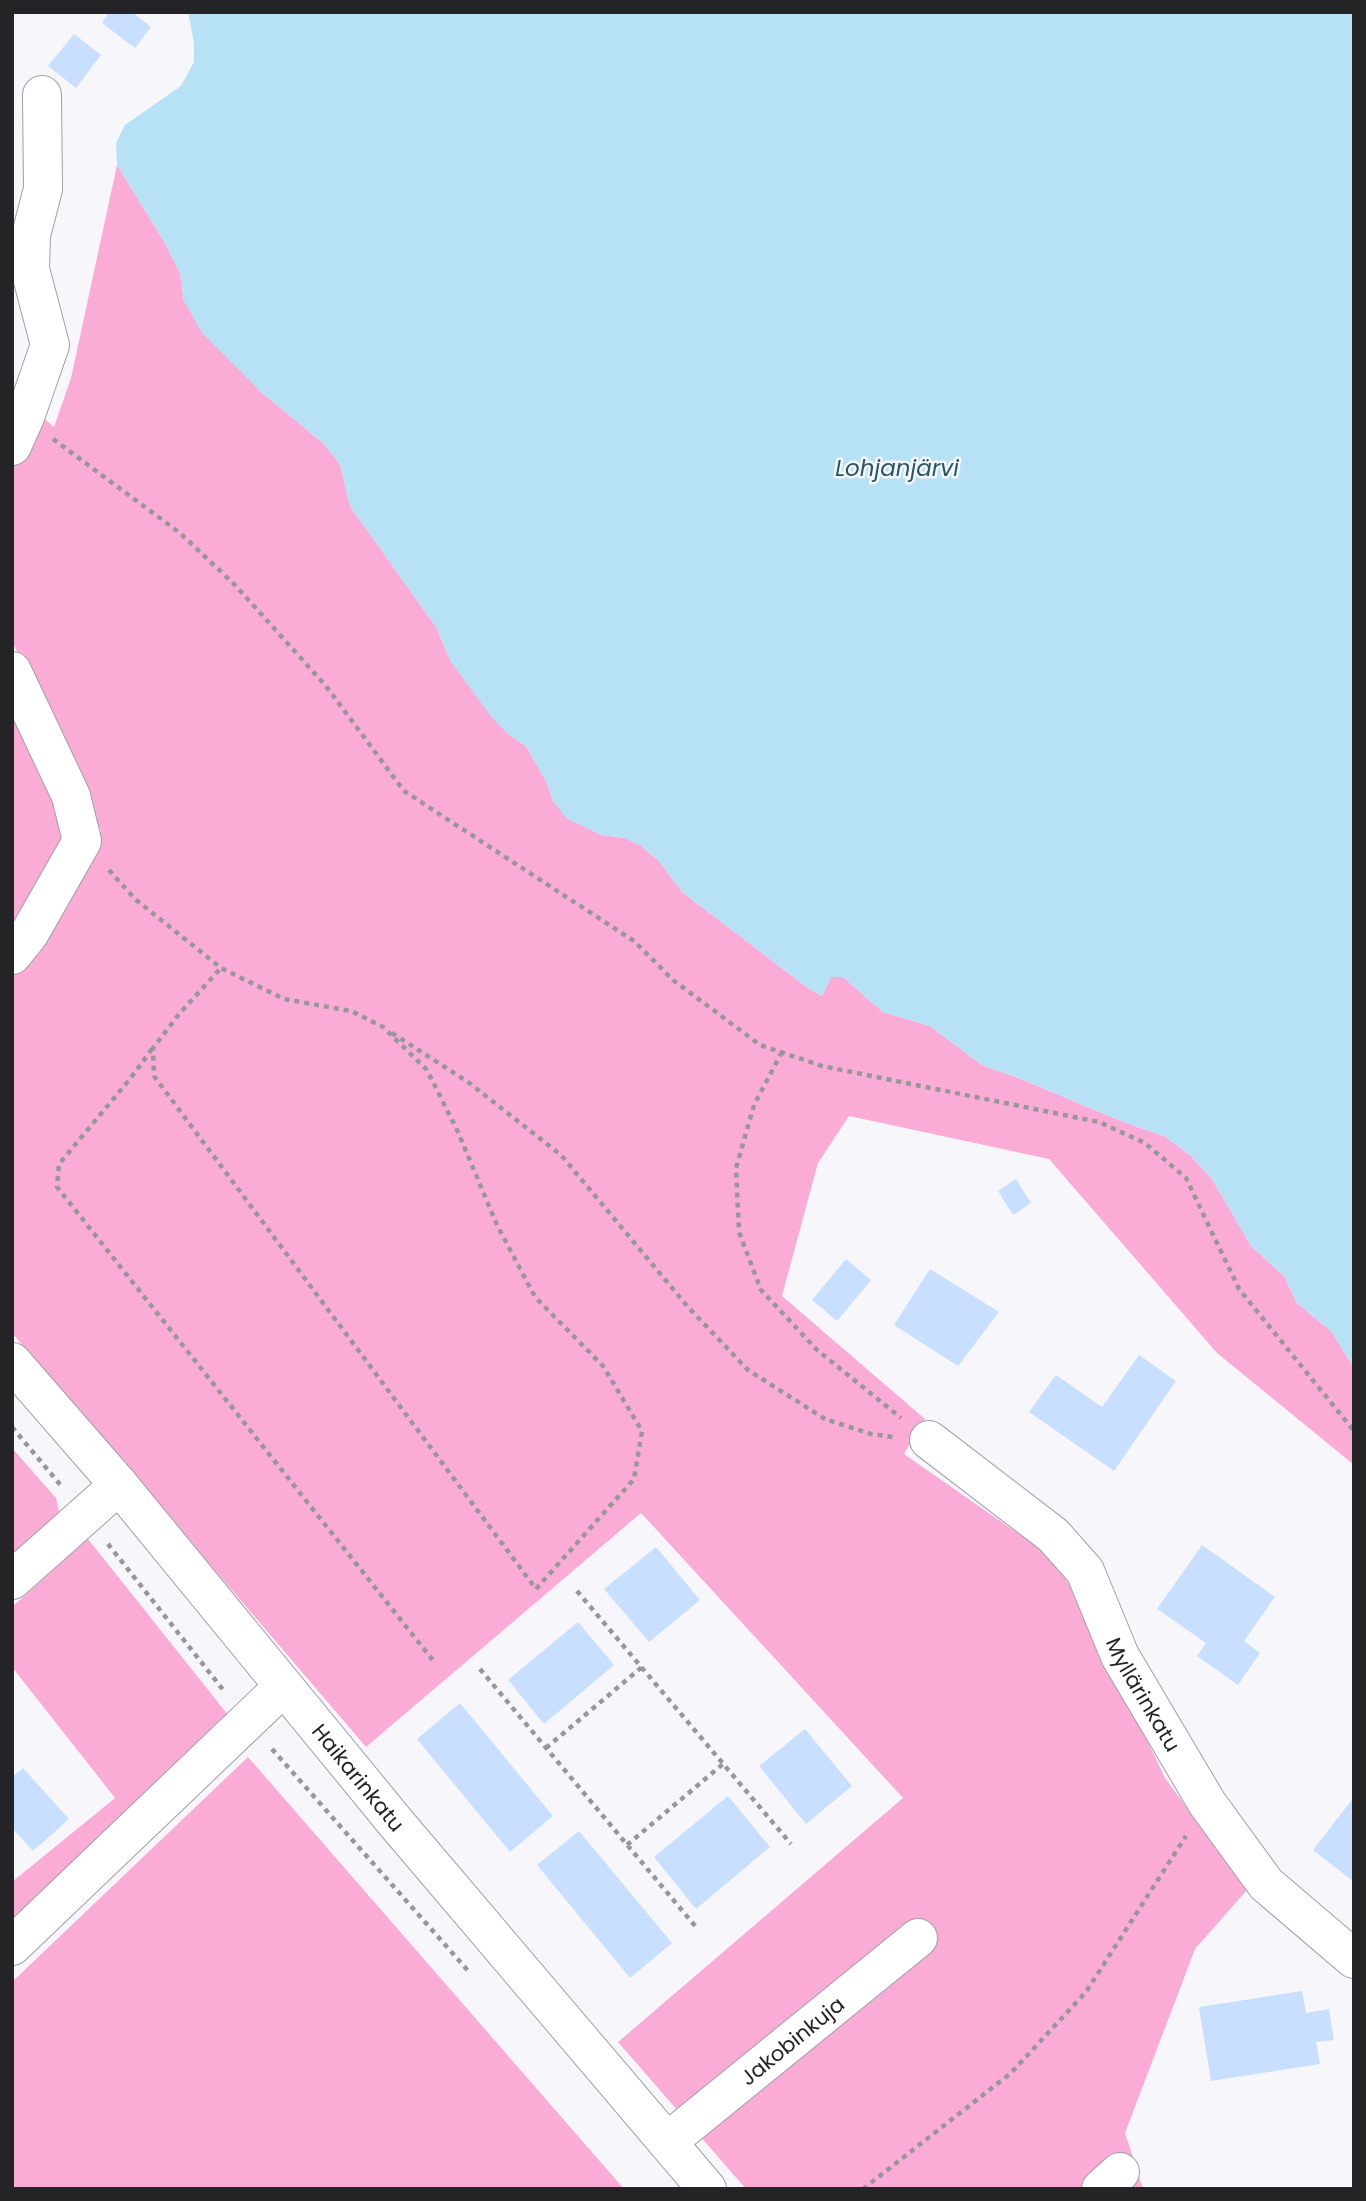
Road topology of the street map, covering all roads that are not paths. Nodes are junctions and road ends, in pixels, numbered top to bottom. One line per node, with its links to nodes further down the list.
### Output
1 (42, 95): 2 (street)
2 (19, 432)
3 (12, 671): 4 (street)
4 (12, 955)
5 (12, 1362): 7 (street, Haikarinkatu)
6 (929, 1440): 12 (street, Myllärinkatu)
7 (118, 1485): 8 (street); 9 (street, Haikarinkatu)
8 (12, 1580)
9 (284, 1686): 11 (street); 13 (street, Haikarinkatu)
10 (918, 1938): 13 (street, Jakobinkuja)
11 (12, 1946)
12 (1354, 1959)
13 (667, 2142): 14 (street, Haikarinkatu)
14 (707, 2189)

